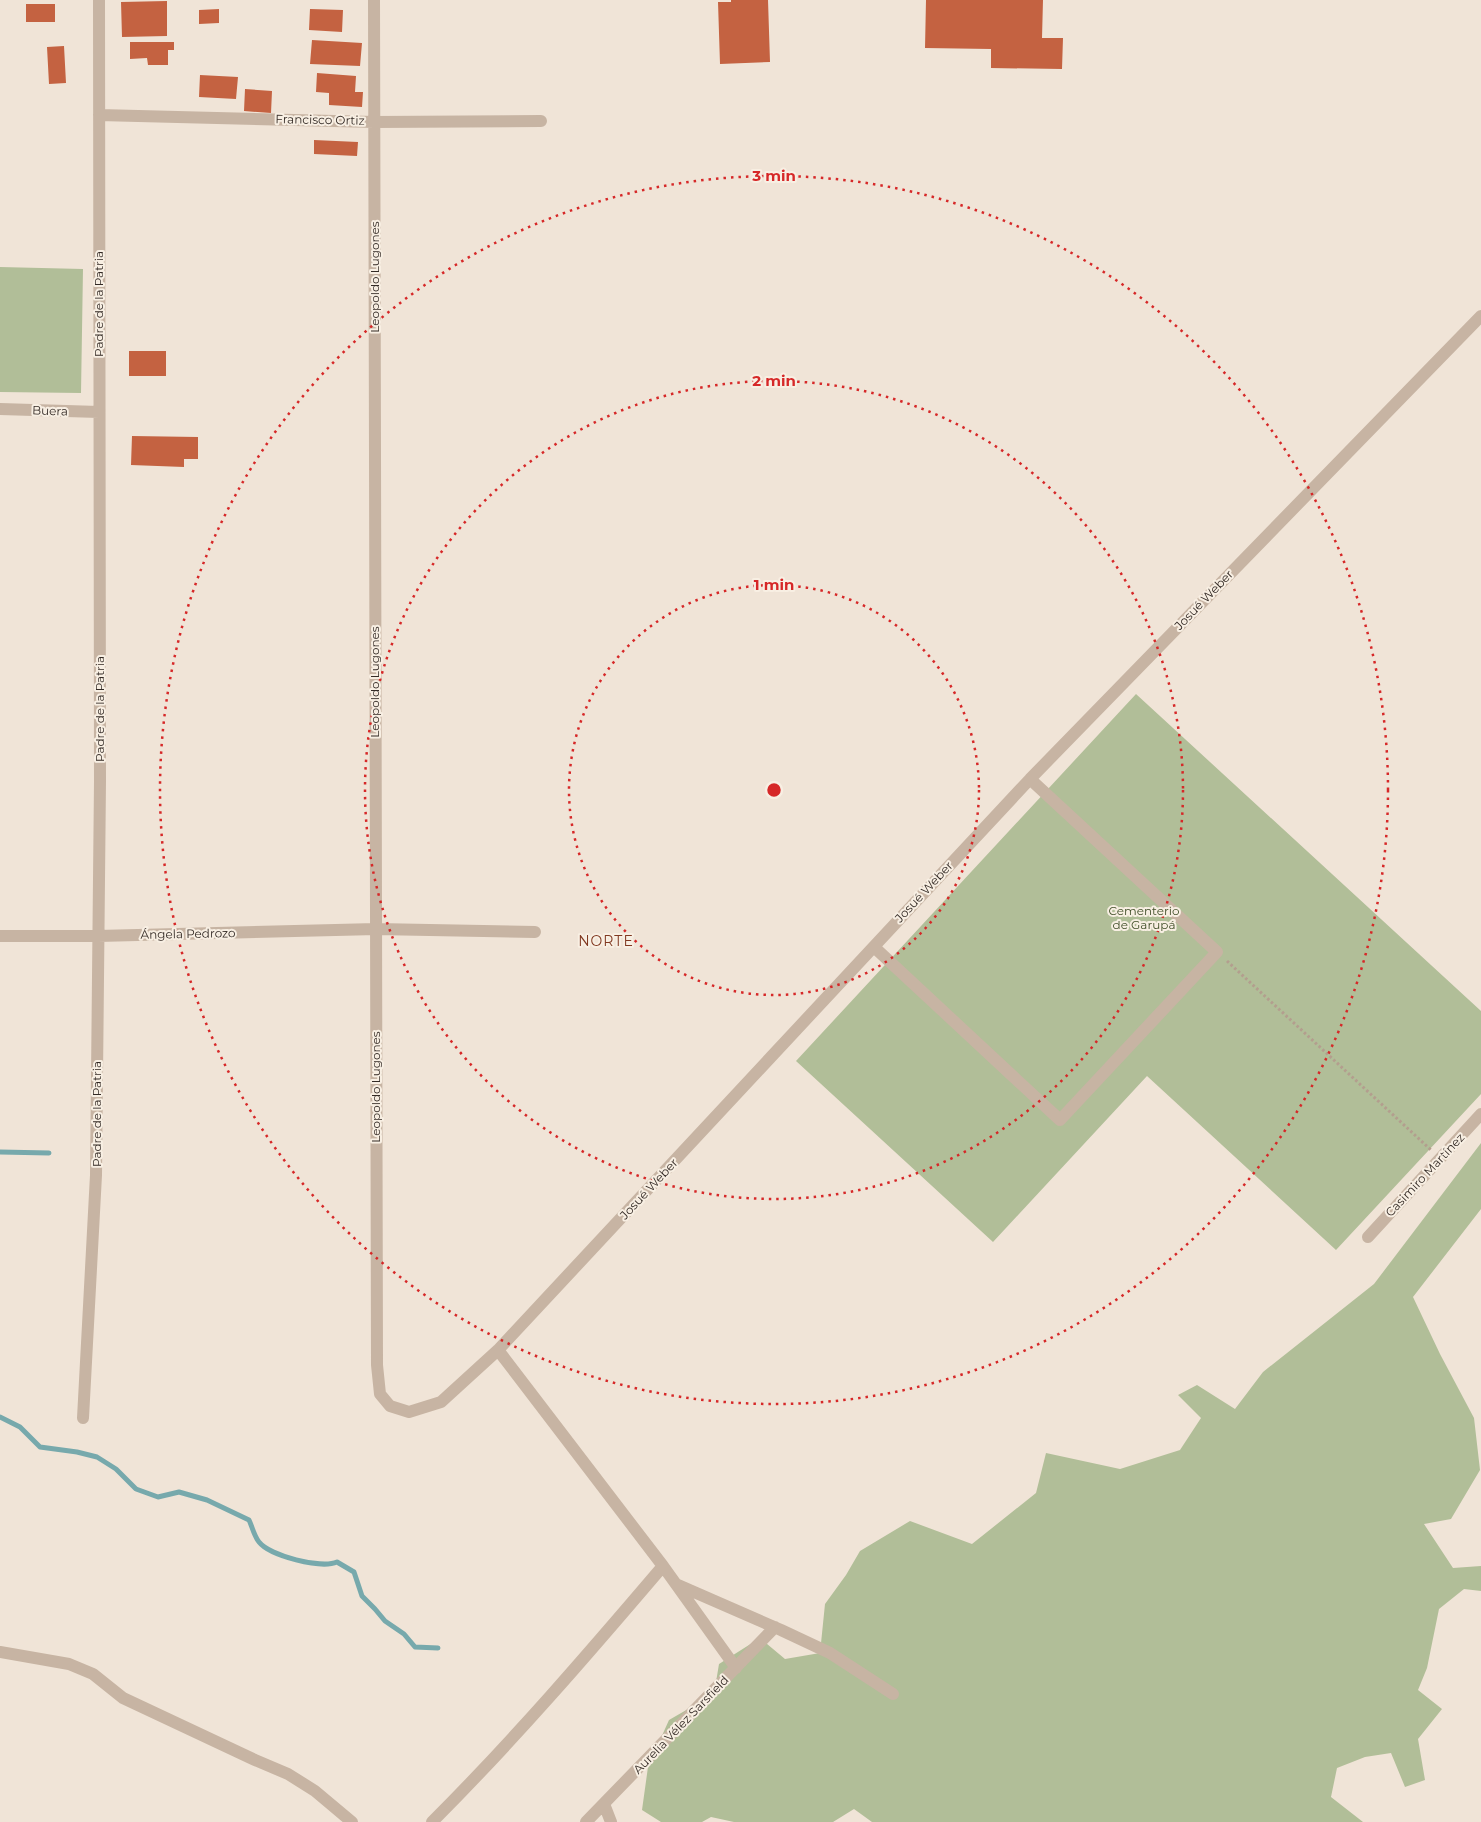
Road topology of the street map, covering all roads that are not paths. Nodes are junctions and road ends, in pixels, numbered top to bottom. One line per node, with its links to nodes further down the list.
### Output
1 (99, 0): 3 (street, Padre de la Patria)
2 (374, 0): 5 (street, Leopoldo Lugones)
3 (99, 116): 5 (street, Francisco Ortiz); 8 (street, Padre de la Patria)
4 (540, 121): 5 (street, Francisco Ortiz)
5 (374, 122): 10 (street, Leopoldo Lugones)
6 (1481, 316): 9 (street, Josué Weber)
7 (0, 409): 8 (street, Buera)
8 (100, 412): 13 (street, Padre de la Patria)
9 (1030, 779): 14 (street, Josué Weber); 14 (street)
10 (376, 929): 11 (street, Ángela Pedrozo); 13 (street, Ángela Pedrozo); 18 (street, Leopoldo Lugones)
11 (535, 932)
12 (0, 936): 13 (street, Ángela Pedrozo)
13 (98, 936): 19 (street, Padre de la Patria)
14 (874, 947): 17 (street, Josué Weber)
15 (1481, 1114): 16 (street, Casimiro Martínez)
16 (1368, 1237)
17 (498, 1350): 18 (street, Josué Weber); 20 (street)
18 (376, 1365)
19 (83, 1418)
20 (663, 1566): 21 (street); 28 (street)
21 (678, 1585): 22 (street); 24 (street)
22 (775, 1627): 24 (street, Aurelia Vélez Sarsfield); 25 (street)
23 (0, 1652): 27 (street)
24 (736, 1668): 26 (street, Aurelia Vélez Sarsfield)
25 (892, 1694)
26 (604, 1804): 29 (street, Aurelia Vélez Sarsfield); 30 (street)
27 (352, 1822)
28 (432, 1822)
29 (586, 1822)
30 (611, 1822)

